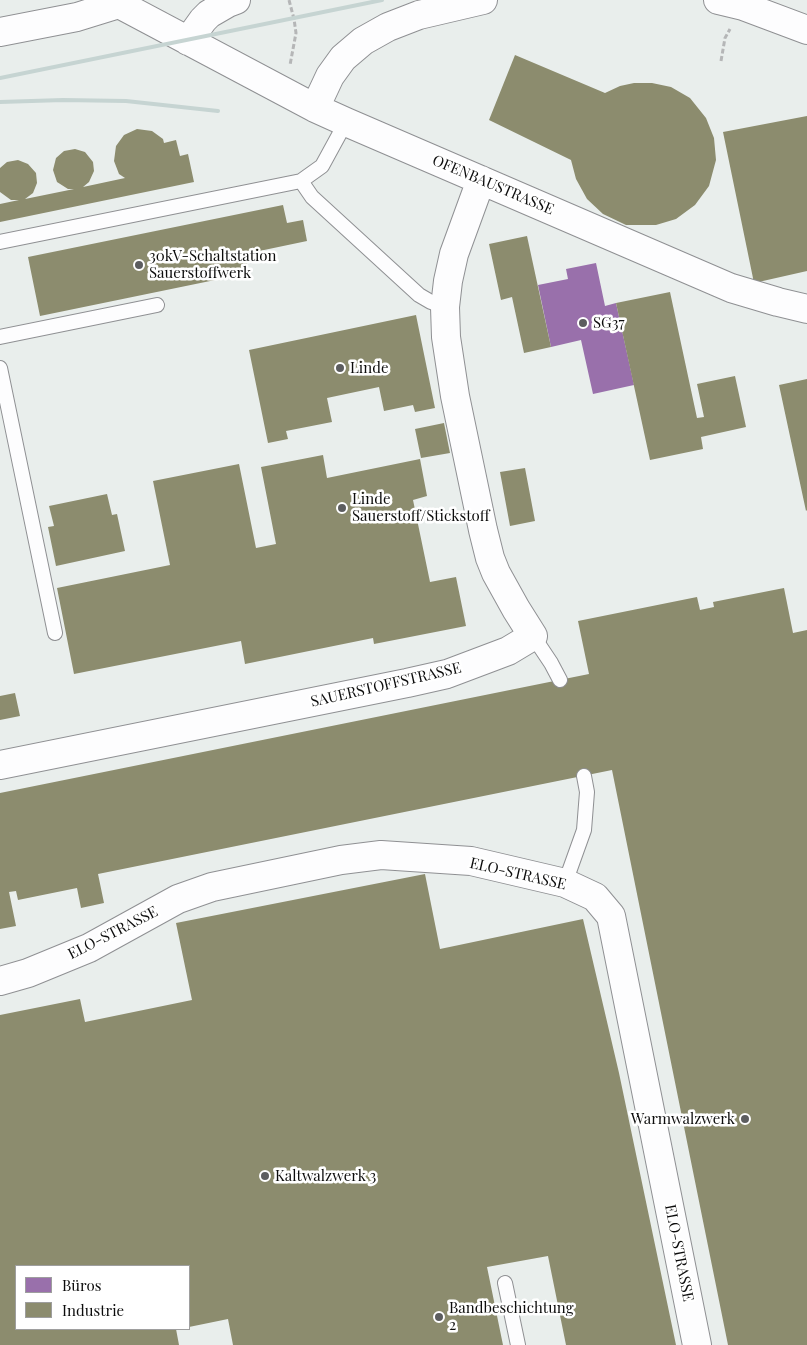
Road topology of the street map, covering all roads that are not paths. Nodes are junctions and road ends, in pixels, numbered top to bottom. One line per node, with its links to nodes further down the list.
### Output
1 (236, 0): 7 (street)
2 (484, 0): 8 (street)
3 (718, 0): 5 (street)
4 (119, 1): 6 (street); 7 (street, OFENBAUSTRASSE)
5 (807, 30)
6 (0, 32)
7 (188, 41): 8 (street, OFENBAUSTRASSE)
8 (315, 108): 9 (street, OFENBAUSTRASSE)
9 (346, 122): 10 (street, OFENBAUSTRASSE); 11 (lane)
10 (481, 180): 14 (street); 15 (street, OFENBAUSTRASSE)
11 (301, 181): 12 (lane); 14 (lane)
12 (0, 242)
13 (157, 305): 16 (lane)
14 (445, 307): 19 (street)
15 (807, 309)
16 (0, 337)
17 (0, 368): 18 (lane)
18 (54, 633)
19 (533, 636): 20 (lane); 21 (street, SAUERSTOFFSTRASSE)
20 (560, 680)
21 (0, 765)
22 (584, 776): 23 (lane)
23 (566, 883): 24 (street, ELO-STRASSE); 27 (street, ELO-STRASSE)
24 (0, 981)
25 (505, 1283): 26 (lane)
26 (518, 1345)
27 (697, 1345)

